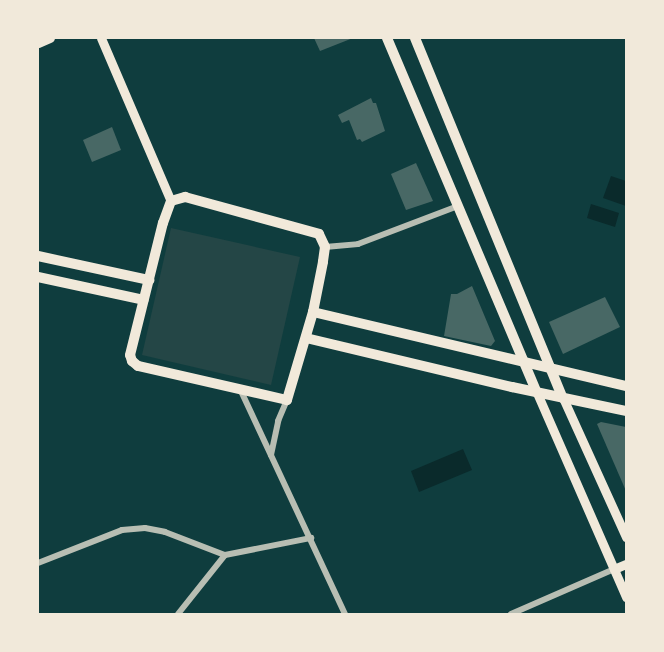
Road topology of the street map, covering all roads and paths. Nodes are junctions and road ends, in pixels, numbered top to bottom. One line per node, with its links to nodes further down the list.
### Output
1 (50, 38): 5 (main road)
2 (101, 38): 6 (main road)
3 (387, 38): 7 (main road)
4 (415, 38): 16 (main road)
5 (38, 43)
6 (171, 201): 8 (main road); 11 (main road)
7 (458, 206): 8 (street); 15 (main road)
8 (325, 247): 13 (main road)
9 (38, 256): 11 (main road)
10 (38, 277): 12 (main road)
11 (149, 280): 12 (main road)
12 (144, 300): 18 (main road)
13 (313, 312): 14 (main road); 15 (main road)
14 (306, 338): 19 (main road); 21 (main road)
15 (525, 363): 16 (main road); 19 (main road)
16 (552, 369): 17 (main road); 20 (main road)
17 (627, 386)
18 (241, 391): 21 (main road); 23 (street)
19 (537, 393): 20 (main road); 29 (main road)
20 (563, 398): 22 (main road); 24 (main road)
21 (287, 400): 23 (street)
22 (627, 411)
23 (271, 456): 25 (street)
24 (627, 537)
25 (310, 538): 26 (street); 32 (street)
26 (225, 555): 27 (street); 31 (street)
27 (38, 563)
28 (627, 564): 29 (main road)
29 (614, 569): 30 (main road); 33 (street)
30 (627, 597)
31 (178, 615)
32 (345, 615)
33 (511, 615)

